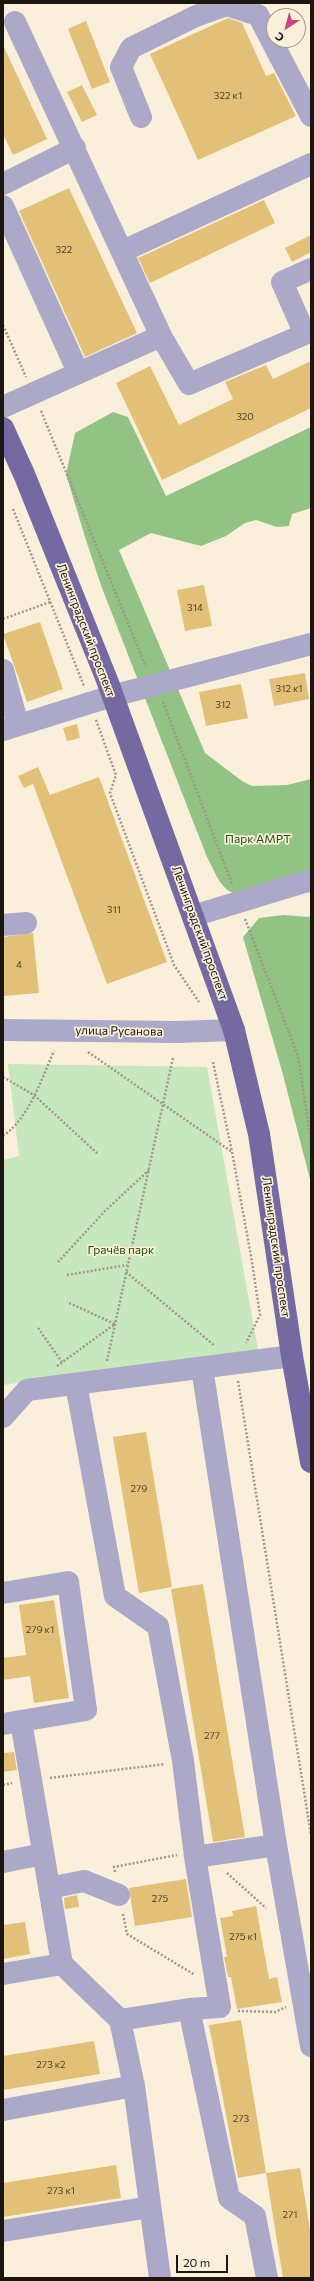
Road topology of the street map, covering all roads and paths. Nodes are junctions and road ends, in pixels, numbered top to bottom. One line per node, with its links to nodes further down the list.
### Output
1 (15, 22): 4 (street)
2 (311, 116): 3 (street)
3 (142, 118)
4 (75, 148): 6 (street); 8 (street)
5 (311, 164): 8 (street)
6 (3, 184)
7 (3, 206): 12 (street)
8 (123, 251): 11 (street)
9 (311, 269): 11 (street)
10 (3, 325): 13 (path)
11 (162, 336): 12 (street)
12 (78, 372): 13 (street)
13 (34, 393): 14 (street); 23 (path)
14 (3, 407)
15 (3, 428): 17 (main road, Ленинградский проспект)
16 (3, 456): 17 (street)
17 (24, 474): 24 (main road, Ленинградский проспект)
18 (12, 509): 19 (path)
19 (50, 602): 20 (path); 25 (path)
20 (3, 619)
21 (311, 644): 23 (street)
22 (3, 670): 26 (street)
23 (156, 685): 24 (street); 28 (path)
24 (112, 696): 25 (street); 29 (main road, Ленинградский проспект)
25 (90, 704): 26 (street); 32 (path)
26 (11, 728)
27 (311, 880): 28 (street)
28 (239, 902): 29 (street); 43 (path)
29 (193, 916): 34 (main road, Ленинградский проспект)
30 (26, 923): 31 (street)
31 (3, 925)
32 (199, 1002)
33 (3, 1030): 34 (street, улица Русанова)
34 (234, 1030): 54 (main road, Ленинградский проспект)
35 (54, 1051): 40 (path)
36 (88, 1052): 41 (path)
37 (173, 1058): 41 (path)
38 (212, 1062): 44 (path)
39 (3, 1077): 40 (path)
40 (34, 1095): 42 (path); 45 (path)
41 (163, 1104): 44 (path); 46 (path)
42 (3, 1136)
43 (311, 1142)
44 (232, 1152): 56 (path)
45 (98, 1154)
46 (149, 1170): 47 (path); 48 (path)
47 (58, 1262)
48 (127, 1265): 49 (path); 50 (path)
49 (126, 1272): 52 (path); 56 (path)
50 (67, 1275)
51 (68, 1302): 52 (path)
52 (115, 1324): 55 (path); 59 (path)
53 (38, 1328): 55 (path)
54 (292, 1356): 56 (street); 62 (main road, Ленинградский проспект)
55 (61, 1362): 57 (path); 60 (path)
56 (236, 1363): 58 (street); 67 (path)
57 (56, 1367)
58 (202, 1368): 59 (street); 68 (street)
59 (103, 1380): 60 (street)
60 (76, 1384): 61 (street); 65 (street)
61 (3, 1417)
62 (311, 1462)
63 (3, 1593): 64 (street)
64 (12, 1723): 66 (street)
65 (183, 1762): 66 (path); 70 (street)
66 (31, 1780): 69 (street)
67 (311, 1835)
68 (276, 1845): 70 (street); 78 (street)
69 (43, 1854): 71 (street); 72 (street)
70 (199, 1855): 73 (path); 74 (path); 77 (street)
71 (3, 1862)
72 (49, 1888): 73 (street); 75 (street)
73 (119, 1894): 77 (path)
74 (269, 1910)
75 (62, 1964): 76 (street); 80 (street)
76 (3, 1974)
77 (218, 1998): 78 (path); 79 (street)
78 (307, 1998): 81 (street)
79 (189, 2009): 80 (street); 87 (street)
80 (120, 2020): 82 (street)
81 (311, 2046)
82 (134, 2086): 83 (street); 84 (street)
83 (3, 2110)
84 (150, 2207): 85 (street); 86 (street)
85 (3, 2231)
86 (160, 2278)
87 (267, 2278)

